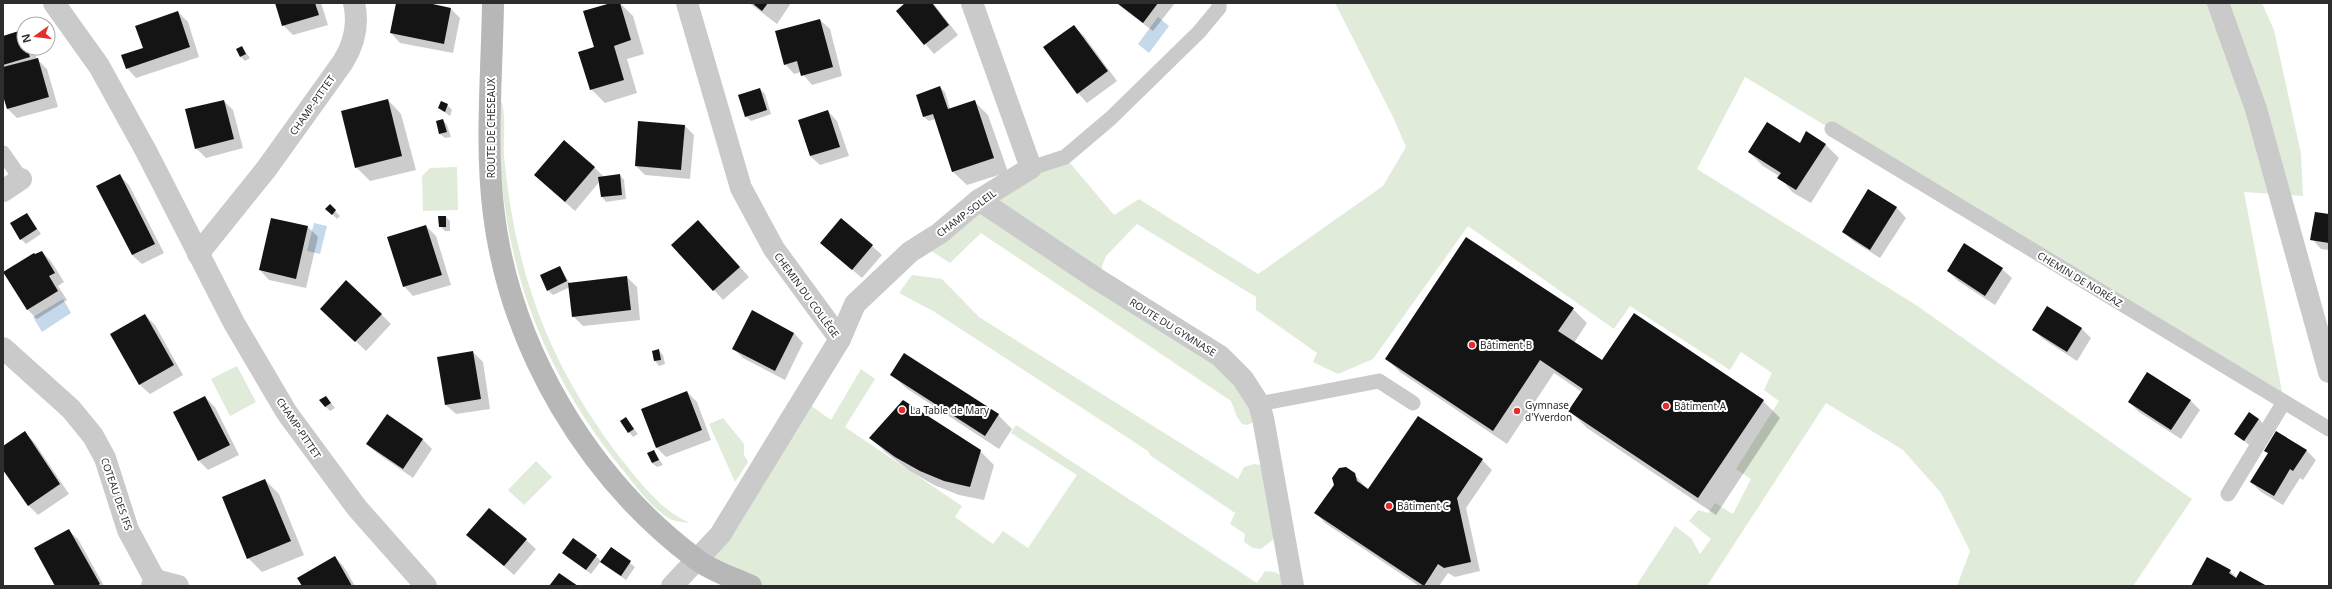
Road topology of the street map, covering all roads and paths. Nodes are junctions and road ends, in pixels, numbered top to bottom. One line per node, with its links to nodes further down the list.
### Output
1 (54, 3): 14 (street, CHAMP-PITTET)
2 (354, 3): 14 (street, CHAMP-PITTET)
3 (493, 3): 23 (street, ROUTE DE CHESEAUX)
4 (687, 3): 15 (street, CHEMIN DU COLLÈGE)
5 (972, 3): 10 (street)
6 (1219, 3): 10 (lane)
7 (2218, 3): 17 (street)
8 (1832, 129): 18 (lane, CHEMIN DE NORÉAZ)
9 (3, 153): 11 (lane)
10 (1031, 168): 13 (street, CHAMP-SOLEIL)
11 (22, 179): 12 (street)
12 (3, 191)
13 (979, 200): 15 (street, CHAMP-SOLEIL); 20 (street, ROUTE DU GYMNASE)
14 (198, 254): 26 (street, CHAMP-PITTET)
15 (840, 339): 23 (street, CHEMIN DU COLLÈGE)
16 (3, 348): 24 (street, COTEAU DES IFS)
17 (2329, 372)
18 (2284, 402): 21 (lane, CHEMIN DE NORÉAZ); 22 (lane)
19 (1413, 403): 20 (lane)
20 (1259, 404): 29 (street, ROUTE DU GYMNASE)
21 (2329, 429)
22 (2228, 494)
23 (697, 560): 27 (street); 28 (street, ROUTE DE CHESEAUX)
24 (153, 583): 25 (street, COTEAU DES IFS)
25 (178, 586)
26 (426, 586)
27 (672, 586)
28 (751, 586)
29 (1293, 586)

